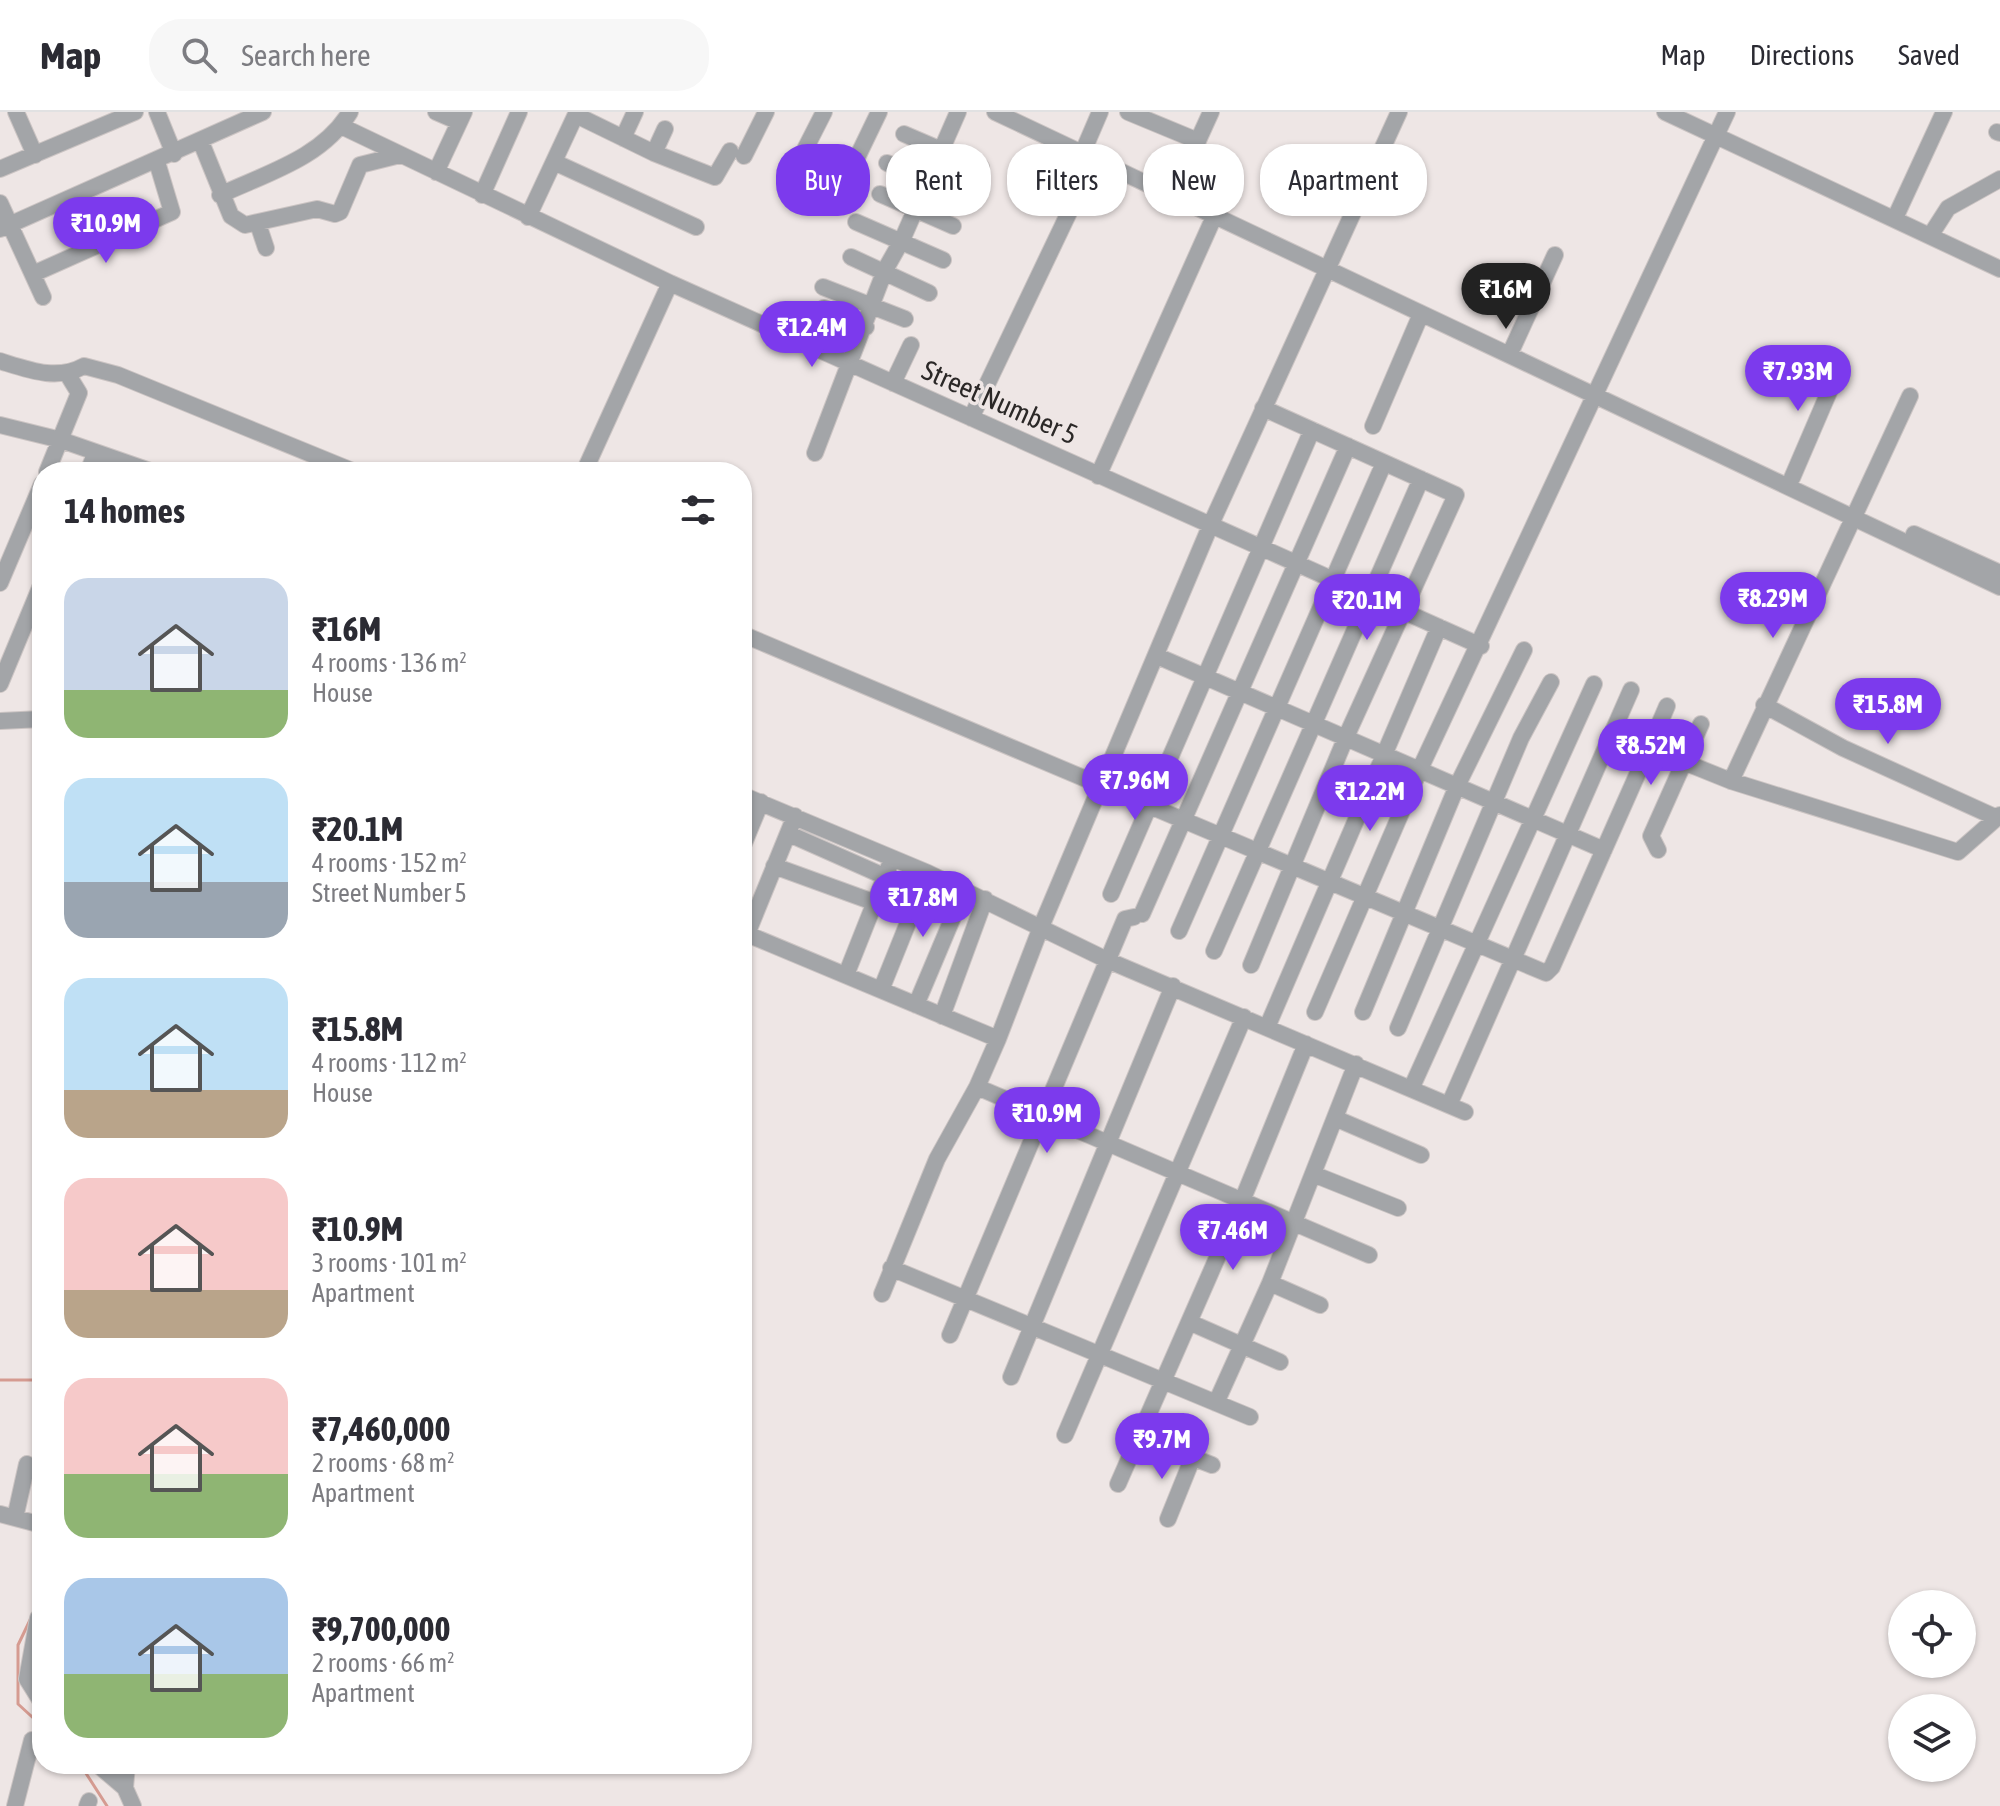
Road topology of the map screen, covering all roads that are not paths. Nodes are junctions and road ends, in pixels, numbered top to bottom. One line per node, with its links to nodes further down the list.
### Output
1 (16, 112): 40 (street)
2 (135, 112): 40 (street)
3 (157, 112): 39 (street)
4 (263, 112): 29 (street)
5 (436, 112): 22 (street)
6 (519, 112): 49 (street)
7 (635, 112): 27 (street)
8 (766, 112): 38 (street)
9 (824, 112): 30 (street)
10 (879, 112): 31 (street)
11 (958, 112): 33 (street)
12 (995, 112): 34 (street)
13 (1015, 112): 35 (street)
14 (1100, 112): 36 (street)
15 (1128, 112): 28 (street)
16 (1211, 112): 28 (street)
17 (1399, 112): 70 (street)
18 (1665, 112): 26 (street)
19 (1727, 112): 26 (street)
20 (1944, 112): 58 (street)
21 (577, 113): 27 (street); 43 (street)
22 (462, 117): 45 (street)
23 (345, 119): 41 (street, Street Number 5); 48 (street)
24 (665, 129): 38 (street)
25 (904, 134): 32 (street)
26 (1715, 137): 58 (street); 90 (street)
27 (623, 138): 38 (street)
28 (1198, 141): 37 (street)
29 (201, 142): 39 (street); 48 (street)
30 (808, 144)
31 (864, 144)
32 (928, 144)
33 (945, 144)
34 (1067, 144)
35 (1072, 144)
36 (1092, 144)
37 (1197, 144)
38 (654, 153)
39 (174, 154): 42 (street)
40 (35, 155): 44 (street)
41 (400, 155): 45 (street, Street Number 5); 60 (street)
42 (157, 162): 62 (street); 73 (street)
43 (554, 162): 57 (street); 63 (street)
44 (0, 169)
45 (436, 172): 49 (street, Street Number 5)
46 (2000, 179): 64 (street)
47 (880, 194): 50 (street)
48 (220, 195): 60 (street)
49 (482, 195): 57 (street, Street Number 5)
50 (886, 197)
51 (0, 203): 62 (street)
52 (912, 216): 65 (street)
53 (929, 216): 61 (street)
54 (1062, 216): 93 (street)
55 (1214, 216): 108 (street)
56 (1224, 216): 70 (street)
57 (528, 217): 74 (street, Street Number 5)
58 (1895, 218): 64 (street)
59 (856, 222): 65 (street)
60 (258, 224): 66 (street)
61 (953, 226)
62 (6, 227): 73 (street)
63 (696, 227)
64 (1930, 236): 71 (street)
65 (902, 240): 69 (street); 72 (street)
66 (266, 248)
67 (1555, 255): 84 (street)
68 (851, 257): 72 (street)
69 (943, 260)
70 (1328, 266): 80 (street); 84 (street); 92 (street)
71 (2000, 269)
72 (885, 270): 76 (street); 78 (street)
73 (33, 274): 77 (street)
74 (670, 283): 86 (street, Street Number 5); 106 (street)
75 (823, 287): 78 (street)
76 (929, 293)
77 (43, 297)
78 (873, 306): 81 (street); 82 (street)
79 (824, 308): 82 (street)
80 (1421, 314): 90 (street); 94 (street)
81 (905, 319)
82 (866, 327): 86 (street)
83 (911, 345): 89 (street)
84 (1513, 347): 90 (street)
85 (0, 361): 88 (street)
86 (851, 364): 89 (street, Street Number 5); 100 (street)
87 (1841, 364): 109 (street)
88 (68, 375): 97 (street); 105 (street)
89 (893, 383): 93 (street, Street Number 5)
90 (1596, 390): 109 (street); 112 (street); 126 (street)
91 (1910, 396): 112 (street)
92 (1263, 408): 96 (street); 113 (street)
93 (971, 418): 108 (street, Street Number 5)
94 (1373, 426)
95 (3, 427): 97 (street); 98 (street)
96 (1312, 430): 99 (street); 115 (street)
97 (61, 440): 101 (street); 102 (street)
98 (0, 445)
99 (1348, 446): 107 (street); 116 (street)
100 (815, 453)
101 (95, 454): 103 (street); 104 (street)
102 (51, 462)
103 (92, 462)
104 (121, 462)
105 (331, 462)
106 (589, 462)
107 (1384, 463): 110 (street); 118 (street)
108 (1098, 476): 113 (street, Street Number 5)
109 (1792, 478): 112 (street)
110 (1421, 479): 121 (street); 123 (street)
111 (32, 508): 119 (street)
112 (1856, 513): 114 (street); 135 (street)
113 (1211, 524): 115 (street, Street Number 5); 128 (street)
114 (1917, 542): 117 (street); 120 (street)
115 (1260, 547): 116 (street, Street Number 5); 129 (street)
116 (1296, 565): 118 (street, Street Number 5); 134 (street)
117 (2000, 573)
118 (1332, 579): 121 (street, Street Number 5); 137 (street)
119 (0, 583)
120 (2000, 587)
121 (1369, 596): 123 (street, Street Number 5); 140 (street)
122 (32, 607): 131 (street)
123 (1403, 611): 124 (street, Street Number 5); 142 (street)
124 (1439, 627): 126 (street, Street Number 5); 144 (street)
125 (752, 638): 148 (street)
126 (1481, 646): 146 (street)
127 (1524, 650): 149 (street)
128 (1157, 656): 129 (street); 148 (street)
129 (1204, 676): 134 (street); 153 (street)
130 (1551, 682): 152 (street)
131 (0, 684)
132 (1594, 684): 156 (street)
133 (1631, 690): 161 (street)
134 (1240, 691): 137 (street); 157 (street)
135 (1764, 705): 147 (street); 155 (street)
136 (1667, 706): 143 (street)
137 (1275, 707): 140 (street); 159 (street)
138 (32, 720): 139 (street)
139 (0, 722)
140 (1312, 723): 142 (street); 162 (street)
141 (1701, 724): 145 (street)
142 (1346, 737): 144 (street); 167 (street)
143 (1649, 748): 145 (street); 163 (street)
144 (1383, 754): 146 (street); 170 (street)
145 (1684, 762): 147 (street); 164 (street)
146 (1420, 769): 149 (street); 173 (street)
147 (1731, 781): 155 (street)
148 (1101, 786): 153 (street); 178 (street)
149 (1457, 786): 152 (street); 176 (street)
150 (752, 799): 151 (street)
151 (761, 802): 154 (street); 158 (street)
152 (1495, 803): 156 (street); 179 (street)
153 (1147, 806): 157 (street); 172 (street)
154 (795, 816): 160 (street); 165 (street)
155 (1998, 816)
156 (1531, 818): 161 (street); 182 (street)
157 (1185, 819): 159 (street); 184 (street)
158 (752, 824)
159 (1219, 833): 162 (street); 180 (street)
160 (789, 834): 166 (street); 169 (street)
161 (1569, 835): 163 (street); 185 (street)
162 (1257, 849): 167 (street); 183 (street)
163 (1604, 850): 185 (street)
164 (1658, 850)
165 (892, 859): 168 (street); 169 (street)
166 (774, 866): 175 (street); 177 (street)
167 (1292, 866): 170 (street); 186 (street)
168 (928, 873): 171 (street); 189 (street)
169 (886, 877): 175 (street)
170 (1328, 880): 173 (street); 195 (street)
171 (964, 891): 174 (street); 190 (street)
172 (1111, 894)
173 (1367, 897): 176 (street); 191 (street)
174 (985, 899): 178 (street); 193 (street)
175 (876, 903): 187 (street)
176 (1404, 913): 179 (street); 192 (street)
177 (752, 915)
178 (1041, 927): 184 (street); 197 (street)
179 (1439, 929): 182 (street); 196 (street)
180 (1179, 931)
181 (752, 936): 187 (street)
182 (1476, 944): 185 (street); 201 (street)
183 (1214, 951)
184 (1107, 960): 188 (street); 204 (street)
185 (1514, 960): 202 (street)
186 (1251, 965)
187 (846, 975): 189 (street)
188 (1173, 986): 194 (street); 206 (street)
189 (881, 990): 190 (street)
190 (916, 1005): 193 (street)
191 (1315, 1012)
192 (1363, 1012)
193 (942, 1016): 197 (street)
194 (1244, 1017): 195 (street); 208 (street)
195 (1268, 1025): 198 (street)
196 (1398, 1028)
197 (998, 1039): 200 (street)
198 (1306, 1044): 199 (street); 210 (street)
199 (1356, 1064): 201 (street); 205 (street)
200 (977, 1087): 204 (street); 214 (street)
201 (1411, 1089): 202 (street)
202 (1449, 1105): 203 (street)
203 (1465, 1112)
204 (1042, 1115): 206 (street); 217 (street)
205 (1337, 1119): 207 (street); 209 (street)
206 (1109, 1144): 208 (street); 220 (street)
207 (1421, 1155)
208 (1177, 1173): 210 (street); 223 (street)
209 (1313, 1174): 211 (street); 212 (street)
210 (1242, 1201): 212 (street); 219 (street)
211 (1398, 1208)
212 (1292, 1223): 213 (street); 215 (street)
213 (1369, 1255)
214 (891, 1268): 216 (street); 217 (street)
215 (1270, 1283): 218 (street); 222 (street)
216 (882, 1294)
217 (964, 1300): 220 (street); 221 (street)
218 (1320, 1305)
219 (1189, 1322): 222 (street); 226 (street)
220 (1032, 1327): 223 (street); 225 (street)
221 (950, 1335)
222 (1242, 1345): 224 (street); 227 (street)
223 (1100, 1353): 226 (street); 229 (street)
224 (1280, 1362)
225 (1011, 1377)
226 (1164, 1380): 227 (street); 230 (street)
227 (1216, 1403): 228 (street)
228 (1250, 1417)
229 (1065, 1435)
230 (1139, 1437): 231 (street); 234 (street)
231 (1193, 1457): 233 (street); 236 (street)
232 (27, 1464): 235 (street)
233 (1212, 1465)
234 (1118, 1484)
235 (7, 1516): 237 (street)
236 (1168, 1519)
237 (32, 1522)
238 (32, 1651): 239 (street)
239 (32, 1687)
240 (32, 1740): 244 (street)
241 (109, 1774): 243 (street)
242 (126, 1774): 243 (street)
243 (125, 1788): 245 (street)
244 (15, 1806)
245 (133, 1806)

